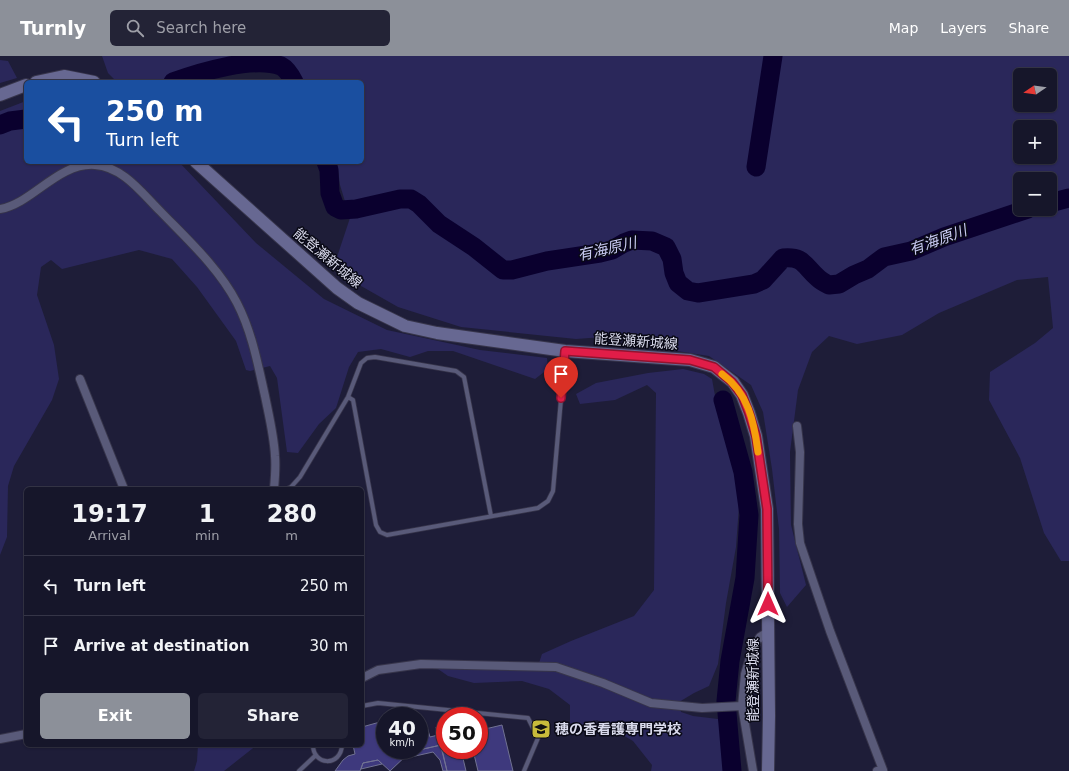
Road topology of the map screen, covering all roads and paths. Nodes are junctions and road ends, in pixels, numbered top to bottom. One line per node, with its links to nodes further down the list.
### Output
1 (45, 80): 2 (main road)
2 (84, 80)
3 (24, 86): 4 (main road)
4 (0, 95)
5 (94, 164): 14 (street)
6 (94, 164): 8 (street)
7 (198, 164): 9 (main road, 能登瀬新城線)
8 (0, 209)
9 (565, 351): 16 (lane); 17 (main road, 能登瀬新城線)
10 (80, 379): 13 (street)
11 (348, 397): 15 (lane); 16 (lane); 16 (lane)
12 (797, 426): 30 (street)
13 (123, 487)
14 (274, 487)
15 (291, 487)
16 (491, 516)
17 (768, 632): 20 (street); 29 (main road, 能登瀬新城線)
18 (364, 677): 20 (street)
19 (364, 706): 27 (lane)
20 (739, 706): 28 (street)
21 (24, 734): 22 (street)
22 (0, 739)
23 (313, 747): 25 (lane)
24 (342, 747): 25 (lane)
25 (316, 756): 26 (lane)
26 (299, 771)
27 (524, 771)
28 (753, 771)
29 (768, 771)
30 (877, 771)

